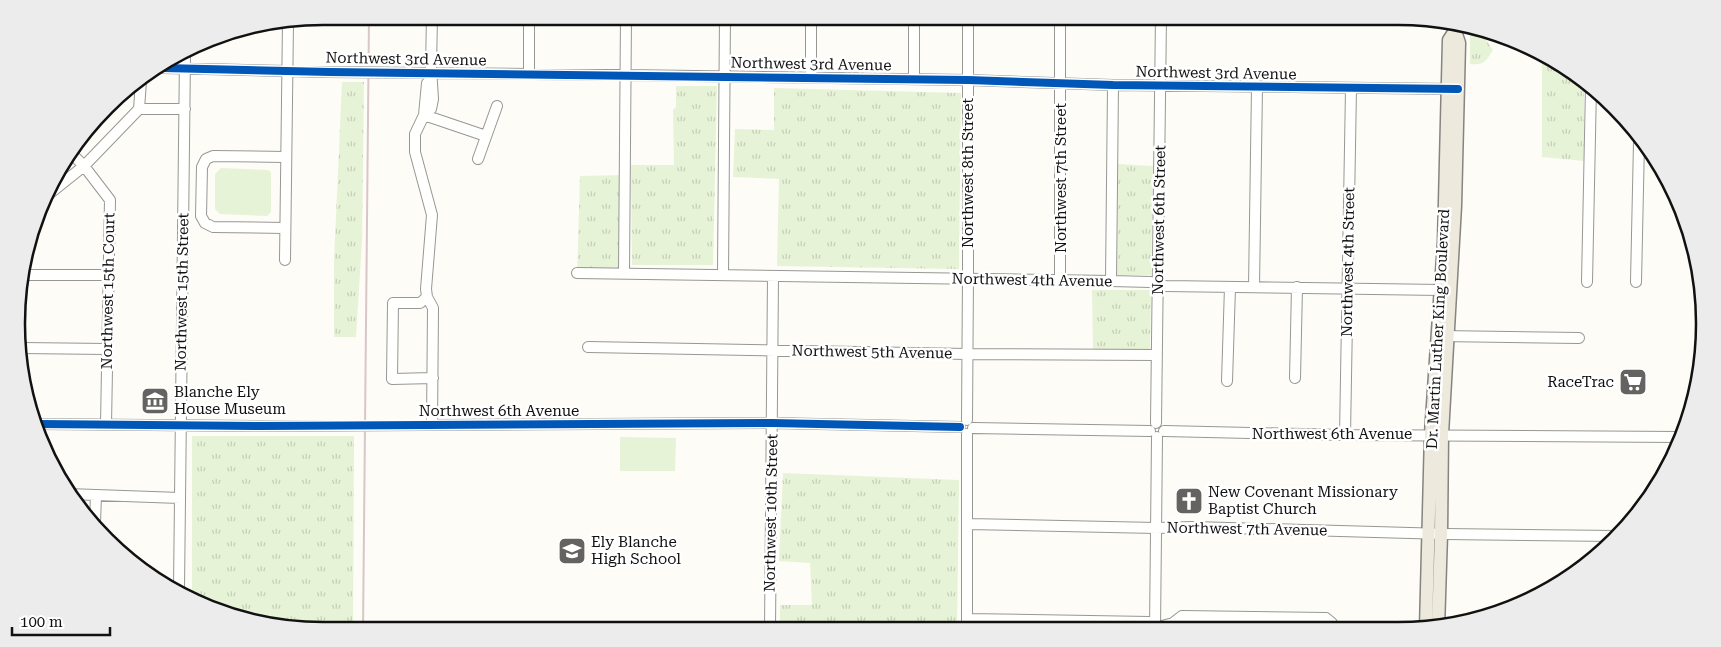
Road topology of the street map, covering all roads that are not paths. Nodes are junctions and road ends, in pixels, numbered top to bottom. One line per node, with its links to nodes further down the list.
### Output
1 (432, 25): 16 (street)
2 (529, 25): 17 (street)
3 (626, 25): 18 (street)
4 (725, 25): 19 (street)
5 (811, 25): 20 (street)
6 (914, 25): 21 (street)
7 (968, 25): 22 (street, Northwest 8th Street)
8 (1060, 25): 23 (street, Northwest 7th Street)
9 (1161, 25): 25 (street, Northwest 6th Street)
10 (288, 28): 15 (street)
11 (1456, 31): 29 (main road, Dr. Martin Luther King Boulevard)
12 (185, 59): 14 (street, Northwest 15th Street)
13 (169, 68): 14 (street, Northwest 3rd Avenue)
14 (185, 68): 15 (street, Northwest 3rd Avenue); 33 (street, Northwest 15th Street)
15 (287, 71): 16 (street, Northwest 3rd Avenue); 39 (street)
16 (432, 73): 17 (street, Northwest 3rd Avenue); 34 (street, Northwest 3rd Avenue)
17 (529, 74): 18 (street, Northwest 3rd Avenue)
18 (626, 75): 19 (street, Northwest 3rd Avenue); 46 (street)
19 (725, 76): 20 (street, Northwest 3rd Avenue); 47 (street)
20 (811, 78): 21 (street, Northwest 3rd Avenue)
21 (914, 79): 22 (street, Northwest 3rd Avenue)
22 (968, 80): 23 (street, Northwest 3rd Avenue); 51 (street, Northwest 8th Street)
23 (1061, 84): 24 (street, Northwest 3rd Avenue); 52 (street, Northwest 7th Street)
24 (1113, 85): 25 (street, Northwest 3rd Avenue); 53 (street)
25 (1161, 86): 26 (street, Northwest 3rd Avenue); 56 (street, Northwest 6th Street)
26 (1257, 87): 28 (street, Northwest 3rd Avenue); 58 (street)
27 (140, 89): 32 (street)
28 (1351, 89): 29 (street, Northwest 3rd Avenue); 60 (street, Northwest 4th Street)
29 (1453, 89): 37 (main road, Dr. Martin Luther King Boulevard)
30 (1591, 96): 54 (street)
31 (497, 106): 35 (street)
32 (139, 109): 33 (street); 41 (street)
33 (184, 109): 78 (street, Northwest 15th Street)
34 (424, 115): 35 (street); 62 (street, Northwest 3rd Avenue)
35 (486, 136): 40 (street)
36 (1639, 148): 55 (street)
37 (1452, 150): 61 (main road, Dr. Martin Luther King Boulevard); 63 (main road, Dr. Martin Luther King Boulevard)
38 (75, 157): 41 (street, Northwest 15th Court)
39 (285, 157): 43 (street); 43 (street)
40 (478, 159)
41 (84, 166): 42 (street); 49 (street, Northwest 15th Court)
42 (58, 186)
43 (285, 228): 44 (street)
44 (285, 260)
45 (577, 273): 46 (street, Northwest 4th Avenue)
46 (624, 273): 47 (street, Northwest 4th Avenue)
47 (723, 274): 50 (street, Northwest 4th Avenue)
48 (30, 275): 49 (street)
49 (107, 275): 67 (street, Northwest 15th Court)
50 (772, 276): 51 (street, Northwest 4th Avenue); 68 (street, Northwest 10th Street)
51 (968, 280): 52 (street, Northwest 4th Avenue); 69 (street, Northwest 8th Street)
52 (1060, 280): 53 (street, Northwest 4th Avenue)
53 (1111, 281): 56 (street, Northwest 4th Avenue)
54 (1587, 282)
55 (1636, 282)
56 (1158, 283): 57 (street, Northwest 4th Avenue); 70 (street, Northwest 6th Street)
57 (1230, 286): 58 (street, Northwest 4th Avenue); 73 (street)
58 (1254, 287): 59 (street, Northwest 4th Avenue)
59 (1297, 287): 60 (street, Northwest 4th Avenue); 72 (street)
60 (1347, 288): 61 (street, Northwest 4th Avenue); 82 (street, Northwest 4th Street)
61 (1441, 290): 63 (main road, Dr. Martin Luther King Boulevard)
62 (427, 298): 71 (street, Northwest 3rd Avenue); 71 (street)
63 (1442, 336): 64 (street); 81 (main road, Dr. Martin Luther King Boulevard)
64 (1579, 338)
65 (588, 347): 68 (street, Northwest 5th Avenue)
66 (27, 348): 67 (street)
67 (107, 349): 76 (street, Northwest 15th Court)
68 (771, 350): 69 (street, Northwest 5th Avenue); 74 (street, Northwest 10th Street)
69 (967, 354): 70 (street, Northwest 5th Avenue); 79 (street, Northwest 8th Street)
70 (1157, 355): 80 (street, Northwest 6th Street)
71 (433, 378): 77 (street, Northwest 3rd Avenue)
72 (1295, 378)
73 (1227, 381)
74 (772, 423): 77 (street, Northwest 6th Avenue); 79 (street, Northwest 6th Avenue); 95 (street, Northwest 10th Street)
75 (43, 424): 76 (street, Northwest 6th Avenue)
76 (106, 425): 78 (street, Northwest 6th Avenue)
77 (432, 425): 78 (street, Northwest 6th Avenue)
78 (181, 426): 86 (street, Northwest 15th Street)
79 (967, 427): 80 (street, Northwest 6th Avenue); 88 (street, Northwest 8th Street)
80 (1157, 431): 82 (street, Northwest 6th Avenue); 89 (street, Northwest 6th Street)
81 (1437, 434): 82 (street, Northwest 6th Avenue); 83 (street, Northwest 6th Avenue); 90 (main road, Dr. Martin Luther King Boulevard)
82 (1345, 435)
83 (1673, 437)
84 (79, 494): 85 (street)
85 (96, 495): 86 (street); 87 (street)
86 (180, 498): 92 (street, Northwest 15th Street)
87 (95, 515)
88 (968, 524): 89 (street, Northwest 7th Avenue); 96 (street, Northwest 8th Street)
89 (1156, 528): 90 (street, Northwest 7th Avenue); 97 (street, Northwest 6th Street)
90 (1435, 533): 91 (street, Northwest 7th Avenue); 93 (main road, Dr. Martin Luther King Boulevard); 94 (main road, Dr. Martin Luther King Boulevard)
91 (1608, 536)
92 (179, 585)
93 (1438, 619)
94 (1427, 620)
95 (770, 622)
96 (967, 622)
97 (1156, 622)
98 (1174, 622): 99 (street)
99 (1331, 622)

